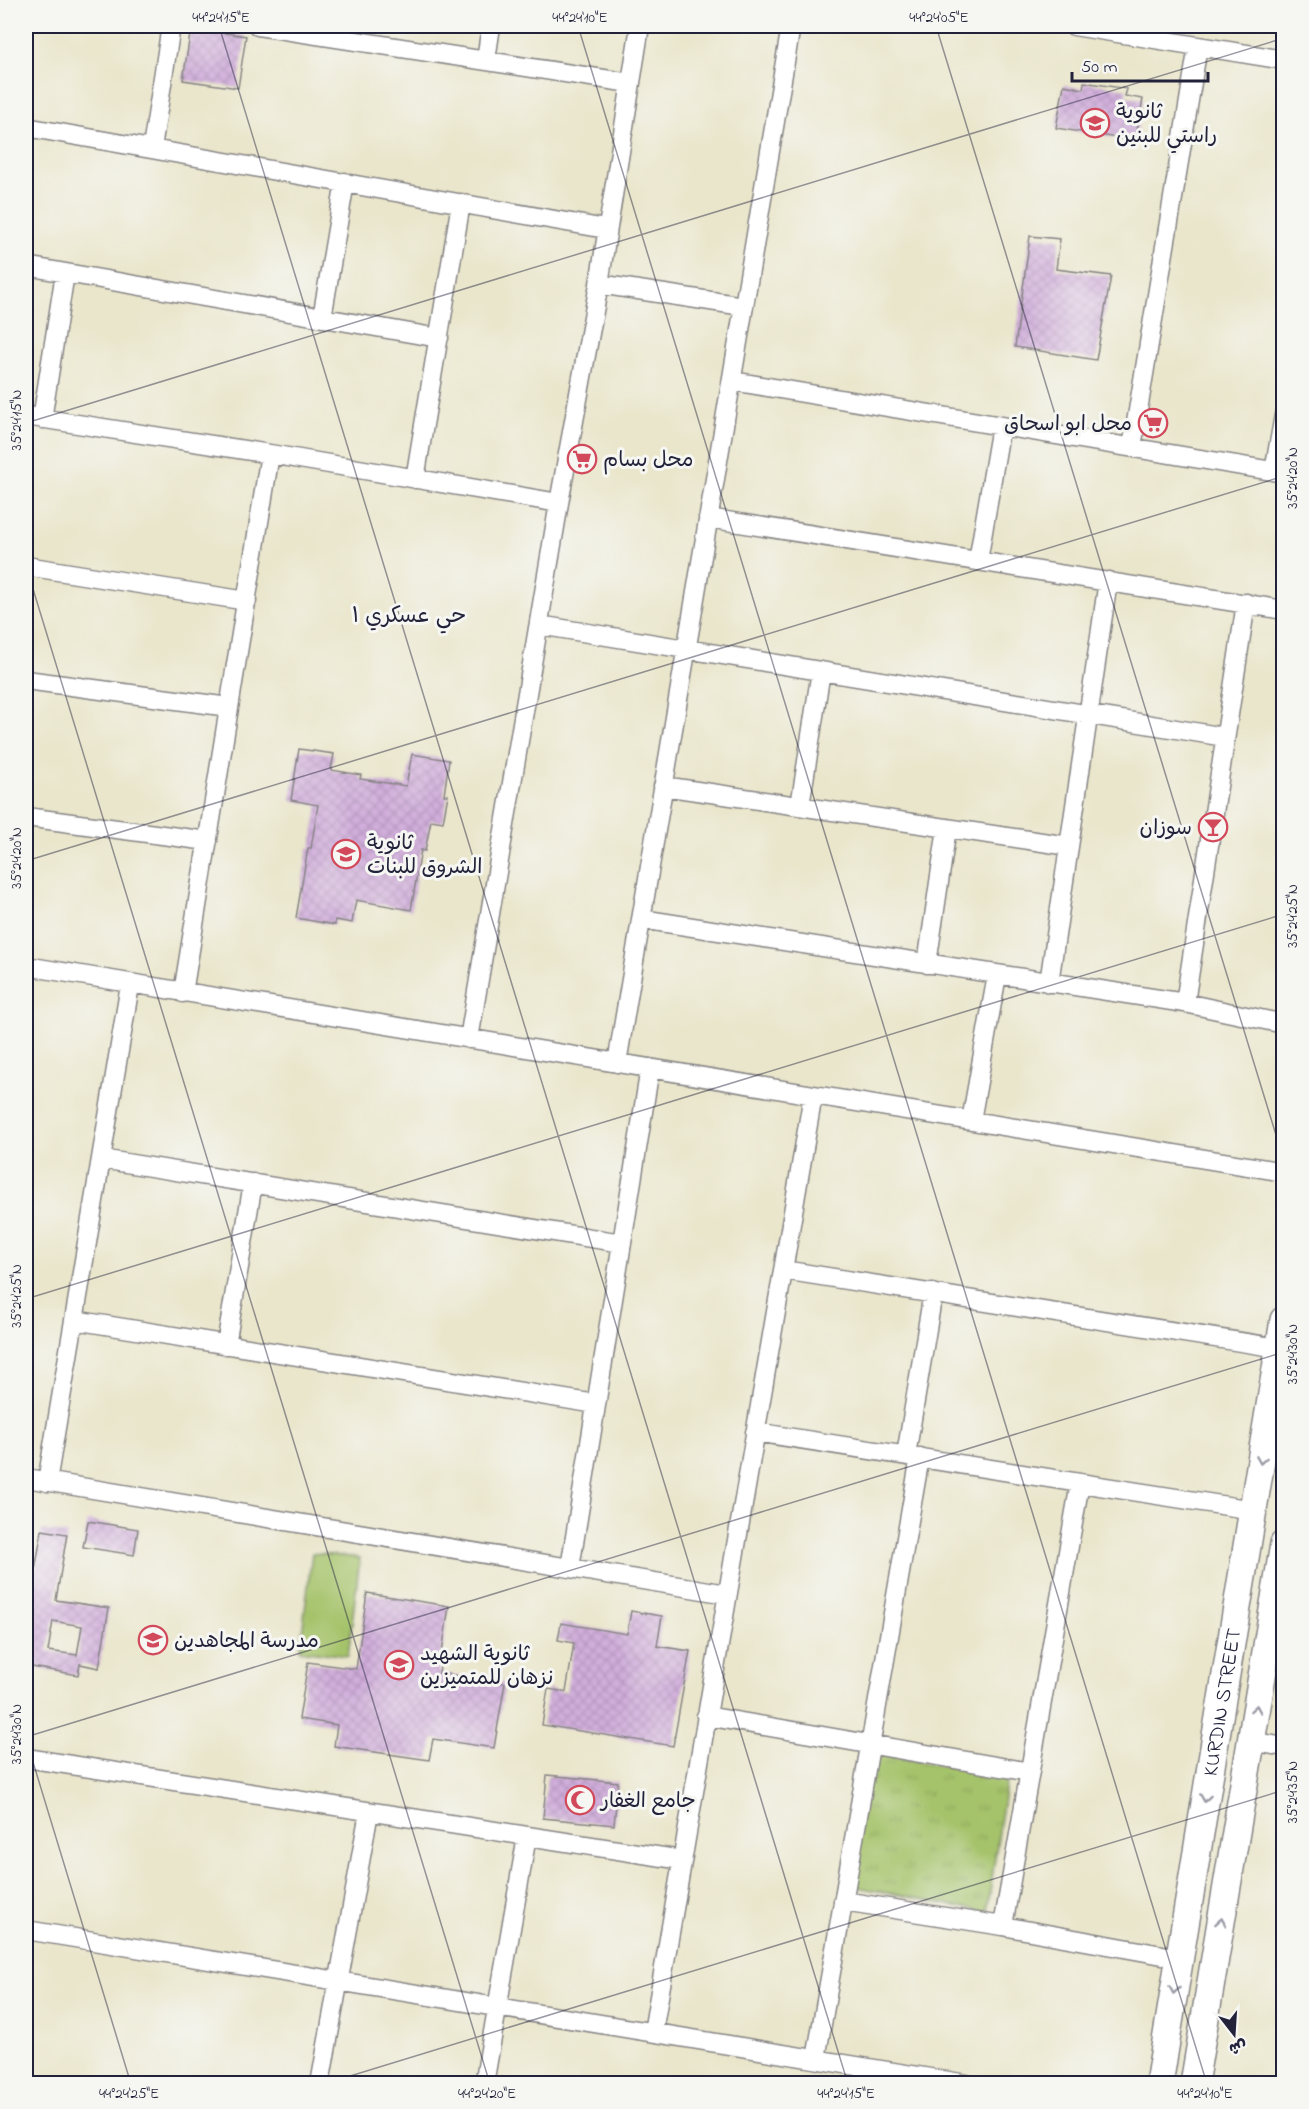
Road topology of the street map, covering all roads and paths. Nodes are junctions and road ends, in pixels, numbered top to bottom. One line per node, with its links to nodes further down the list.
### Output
1 (171, 26): 13 (street)
2 (258, 26): 7 (street)
3 (491, 26): 9 (street)
4 (640, 26): 11 (street)
5 (791, 26): 20 (street)
6 (1074, 26): 8 (street)
7 (347, 32): 9 (street)
8 (1198, 46): 10 (street); 27 (street)
9 (486, 60): 11 (street)
10 (1284, 60)
11 (630, 83): 16 (street)
12 (26, 127): 13 (street)
13 (152, 148): 14 (street)
14 (345, 182): 15 (street); 21 (street)
15 (461, 203): 16 (street); 22 (street)
16 (606, 229): 19 (street)
17 (26, 266): 18 (street)
18 (65, 273): 21 (street); 25 (street)
19 (599, 284): 20 (street); 31 (street)
20 (743, 306): 23 (street)
21 (322, 318): 22 (street)
22 (439, 338): 30 (street)
23 (732, 381): 26 (street); 32 (street)
24 (1284, 415): 29 (street)
25 (34, 418): 28 (street)
26 (1001, 426): 27 (street); 33 (street)
27 (1132, 447): 29 (street)
28 (270, 454): 30 (street); 36 (street)
29 (1279, 472)
30 (416, 479): 31 (street)
31 (560, 503): 39 (street)
32 (708, 518): 33 (street); 40 (street)
33 (978, 561): 35 (street)
34 (26, 566): 36 (street)
35 (1108, 581): 37 (street); 44 (street)
36 (247, 601): 43 (street)
37 (1246, 603): 38 (street); 45 (street)
38 (1284, 610)
39 (539, 625): 40 (street); 61 (street)
40 (687, 649): 41 (street); 46 (street)
41 (821, 671): 44 (street); 47 (street)
42 (26, 680): 43 (street)
43 (229, 707): 50 (street)
44 (1088, 715): 45 (street); 51 (street)
45 (1225, 737): 59 (street)
46 (663, 786): 47 (street); 52 (street)
47 (800, 806): 49 (street)
48 (26, 817): 50 (street)
49 (947, 828): 51 (street); 53 (street)
50 (208, 841): 58 (street)
51 (1069, 846): 56 (street)
52 (641, 920): 53 (street); 62 (street)
53 (927, 964): 55 (street)
54 (26, 966): 57 (street)
55 (997, 975): 56 (street); 65 (street)
56 (1049, 982): 59 (street)
57 (130, 985): 58 (street); 66 (street)
58 (183, 993): 61 (street)
59 (1185, 1004): 60 (street)
60 (1284, 1024)
61 (469, 1039): 62 (street)
62 (617, 1063): 63 (street)
63 (650, 1068): 64 (street); 69 (street)
64 (813, 1095): 65 (street); 70 (street)
65 (971, 1121): 67 (street)
66 (101, 1159): 68 (street); 72 (street)
67 (1284, 1172)
68 (253, 1183): 69 (street); 74 (street)
69 (622, 1243): 76 (street)
70 (783, 1270): 71 (street); 77 (street)
71 (933, 1293): 75 (street); 78 (street)
72 (74, 1320): 74 (street); 80 (street)
73 (1284, 1320): 75 (main road, KURDIN STREET)
74 (226, 1345): 76 (street)
75 (1279, 1348): 82 (main road, KURDIN STREET, one-way to 82)
76 (596, 1404): 84 (street)
77 (755, 1431): 78 (street); 85 (street)
78 (913, 1456): 81 (street); 89 (street)
79 (26, 1478): 80 (street)
80 (48, 1482): 84 (street)
81 (1080, 1483): 82 (street); 92 (street)
82 (1252, 1510): 99 (main road, KURDIN STREET, one-way to 99)
83 (1284, 1544): 86 (main road, KURDIN STREET)
84 (570, 1568): 85 (street)
85 (728, 1594): 87 (street)
86 (1278, 1606): 88 (main road, KURDIN STREET, one-way to 86)
87 (706, 1716): 89 (street); 95 (street)
88 (1251, 1742): 90 (street); 108 (main road, KURDIN STREET, one-way to 88)
89 (870, 1744): 92 (street); 96 (street)
90 (1284, 1747)
91 (26, 1758): 93 (street)
92 (1030, 1772): 97 (street)
93 (369, 1812): 94 (street); 100 (street)
94 (527, 1836): 95 (street); 101 (street)
95 (682, 1860): 102 (street)
96 (843, 1901): 97 (street); 103 (street)
97 (1003, 1926): 99 (street)
98 (26, 1930): 100 (street)
99 (1179, 1958): 107 (main road, KURDIN STREET, one-way to 107)
100 (339, 1981): 101 (street); 104 (street)
101 (497, 2007): 102 (street); 105 (street)
102 (652, 2032): 103 (street)
103 (816, 2059): 106 (street)
104 (320, 2084)
105 (484, 2084)
106 (968, 2084)
107 (1159, 2084)
108 (1194, 2084)

